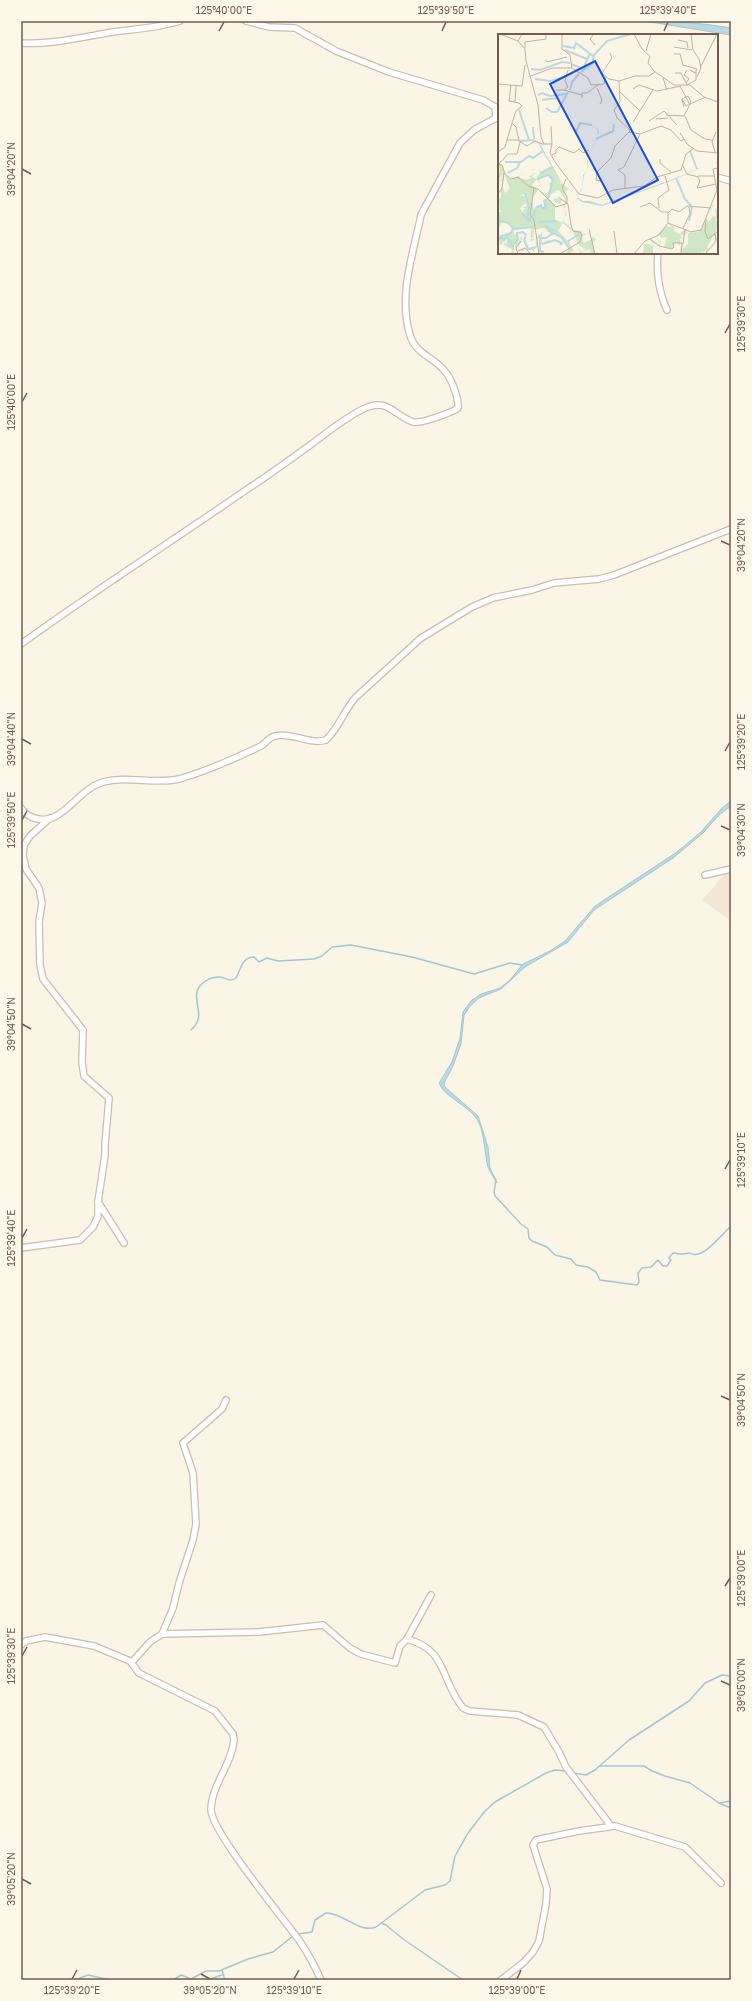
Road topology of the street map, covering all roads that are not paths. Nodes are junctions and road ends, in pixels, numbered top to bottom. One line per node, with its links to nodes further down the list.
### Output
1 (180, 21): 3 (street)
2 (246, 21): 4 (street)
3 (21, 43)
4 (497, 108): 10 (street)
5 (718, 177): 6 (street)
6 (731, 181)
7 (658, 254): 8 (street)
8 (667, 310)
9 (731, 529): 12 (street)
10 (21, 644)
11 (21, 808): 12 (street)
12 (50, 818): 15 (street)
13 (731, 868): 14 (street)
14 (705, 875)
15 (98, 1202): 16 (street); 17 (street)
16 (124, 1243)
17 (21, 1248)
18 (226, 1400): 20 (street)
19 (431, 1595): 21 (street)
20 (162, 1634): 21 (street); 23 (street)
21 (407, 1639): 24 (street)
22 (21, 1645): 23 (street)
23 (132, 1662): 26 (street)
24 (611, 1826): 25 (street); 27 (street)
25 (721, 1883)
26 (321, 1980)
27 (501, 1980)

